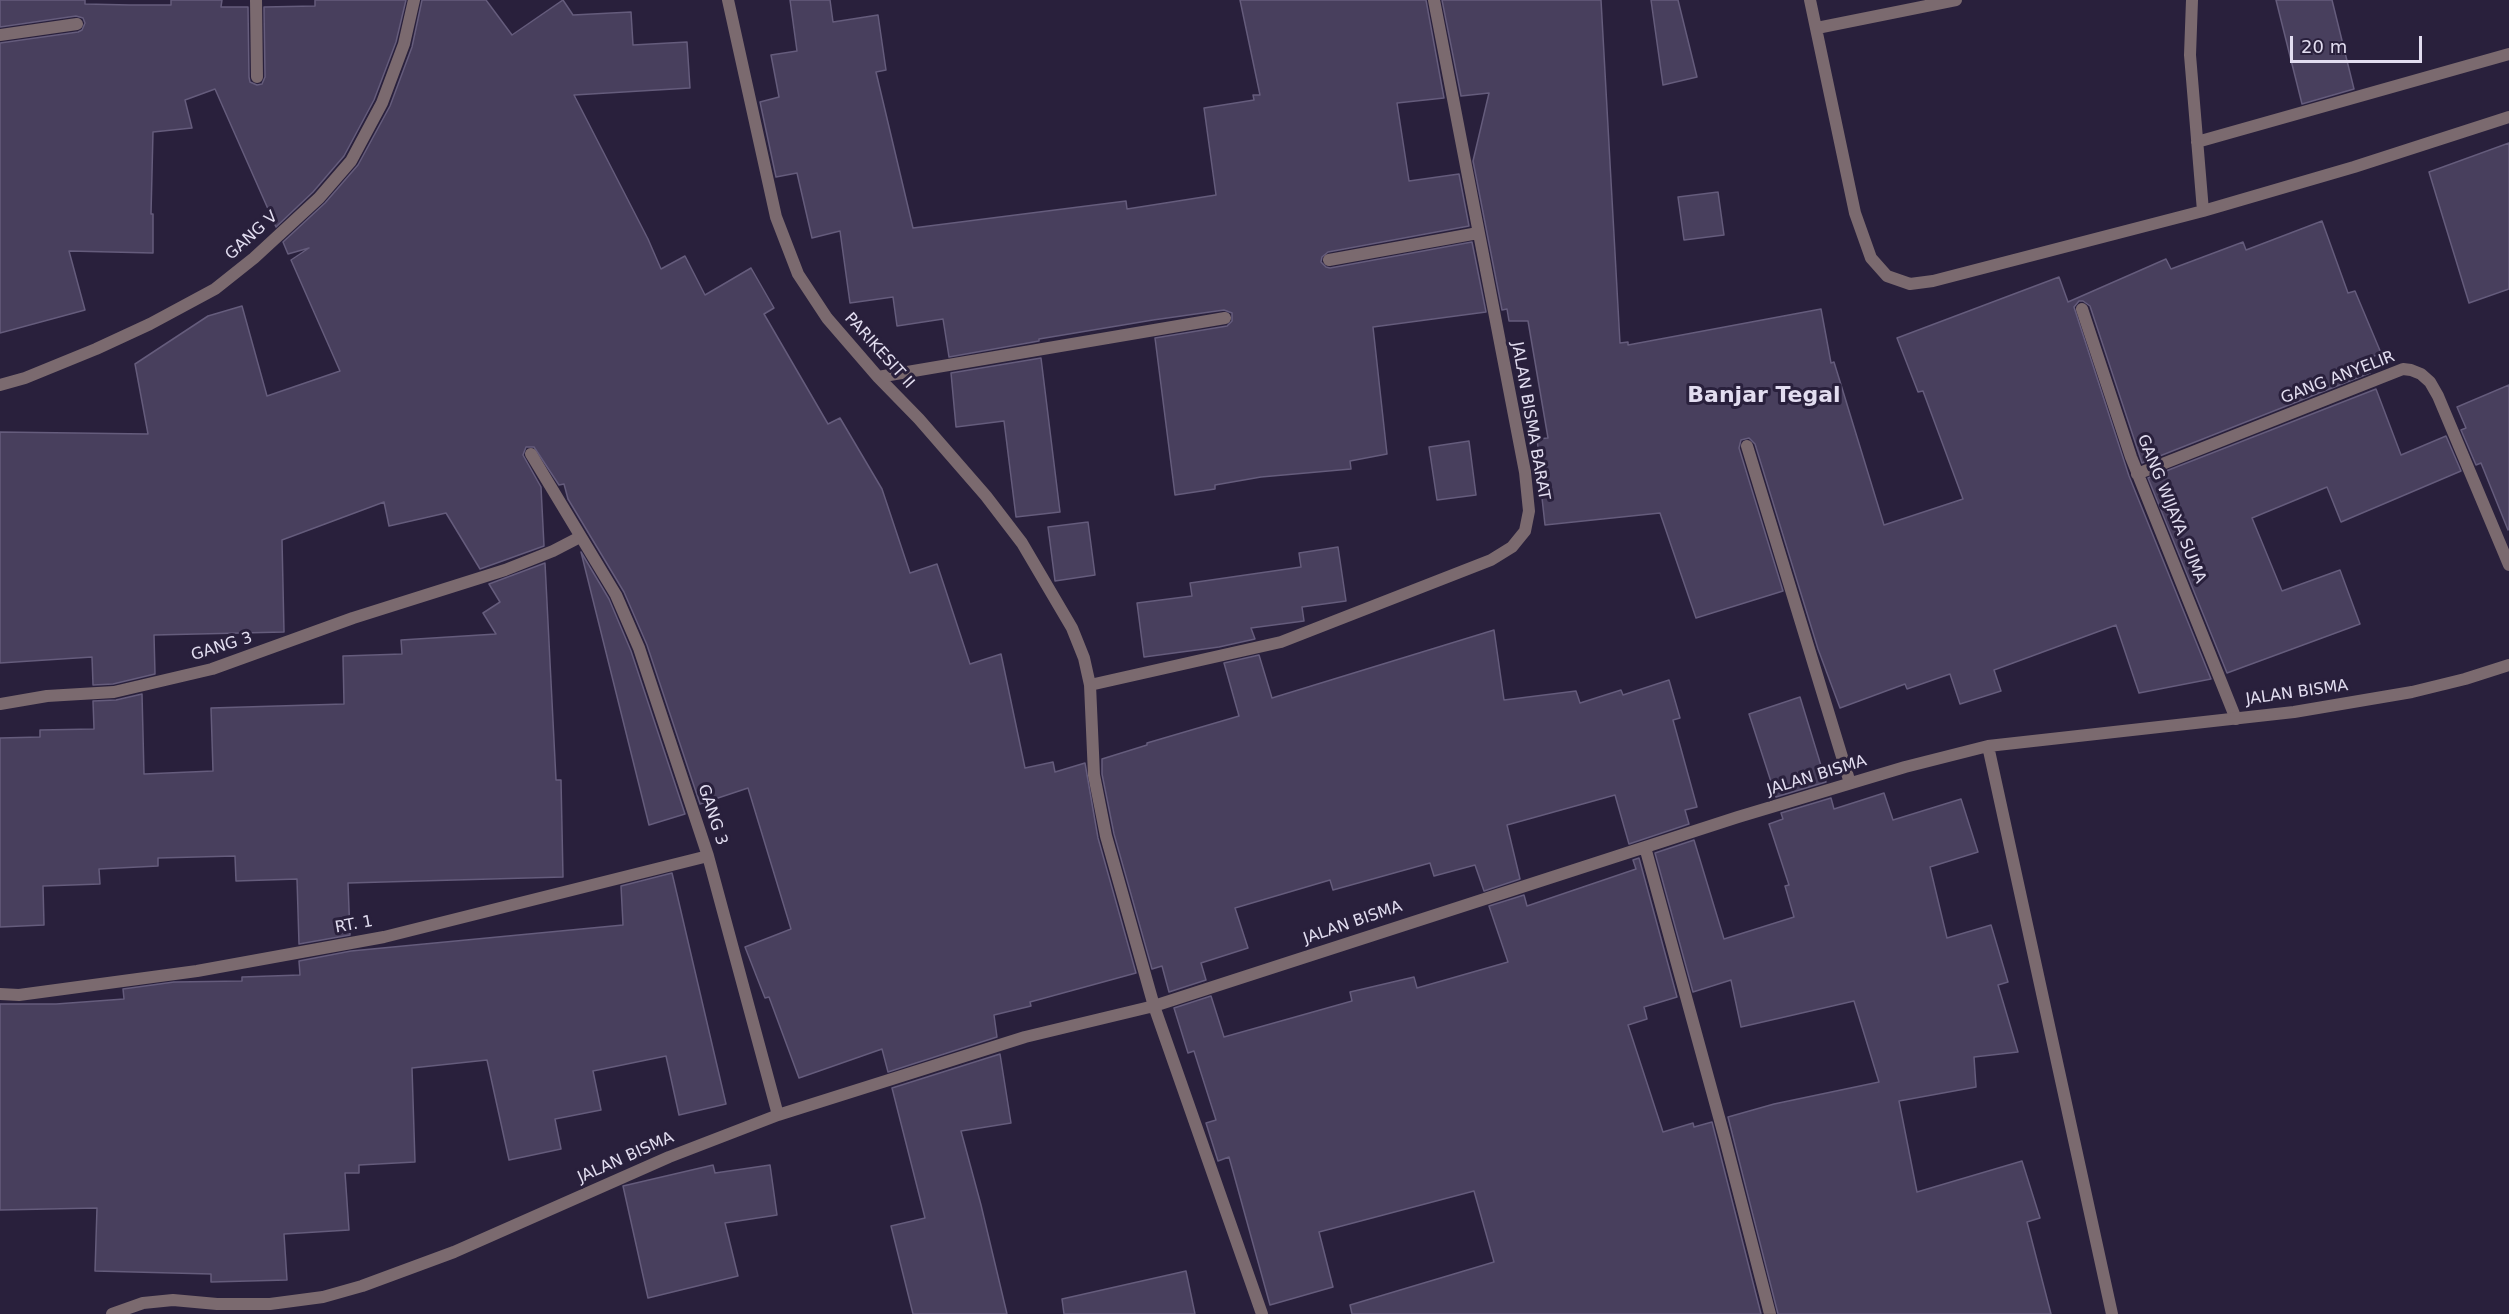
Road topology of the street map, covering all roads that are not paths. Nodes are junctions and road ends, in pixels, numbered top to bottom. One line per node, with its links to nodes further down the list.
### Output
1 (256, 0): 12 (street)
2 (414, 0): 21 (street, GANG V)
3 (728, 0): 20 (street, PARIKESIT II)
4 (1434, 0): 16 (street, JALAN BISMA BARAT)
5 (1810, 0): 9 (street)
6 (1956, 0): 9 (street)
7 (2192, 0): 14 (street)
8 (77, 24): 10 (street)
9 (1817, 28): 15 (street)
10 (0, 35)
11 (2509, 54): 14 (street)
12 (256, 76)
13 (2509, 117): 15 (street)
14 (2197, 142): 15 (street)
15 (2203, 211)
16 (1478, 233): 17 (street); 28 (street, JALAN BISMA BARAT)
17 (1329, 260)
18 (2082, 309): 24 (street, GANG WIJAYA SUMA)
19 (1225, 318): 20 (street)
20 (878, 376): 28 (street, PARIKESIT II)
21 (0, 385)
22 (1747, 446): 32 (street)
23 (531, 454): 25 (street, GANG 3)
24 (2137, 474): 26 (street, GANG ANYELIR); 30 (street, GANG WIJAYA SUMA)
25 (580, 537): 29 (street, GANG 3); 34 (street, GANG 3)
26 (2509, 565)
27 (2509, 665): 30 (street, JALAN BISMA)
28 (1090, 684): 36 (street)
29 (0, 704)
30 (2236, 719): 31 (street, JALAN BISMA)
31 (1988, 746): 32 (street, JALAN BISMA); 41 (street)
32 (1850, 783): 33 (street, JALAN BISMA)
33 (1645, 847): 36 (street, JALAN BISMA); 40 (street)
34 (708, 856): 35 (street, RT. 1); 37 (street, GANG 3)
35 (0, 994)
36 (1154, 1006): 37 (street, JALAN BISMA); 39 (street)
37 (778, 1115): 38 (street, JALAN BISMA)
38 (112, 1314)
39 (1262, 1314)
40 (1770, 1314)
41 (2112, 1314)

